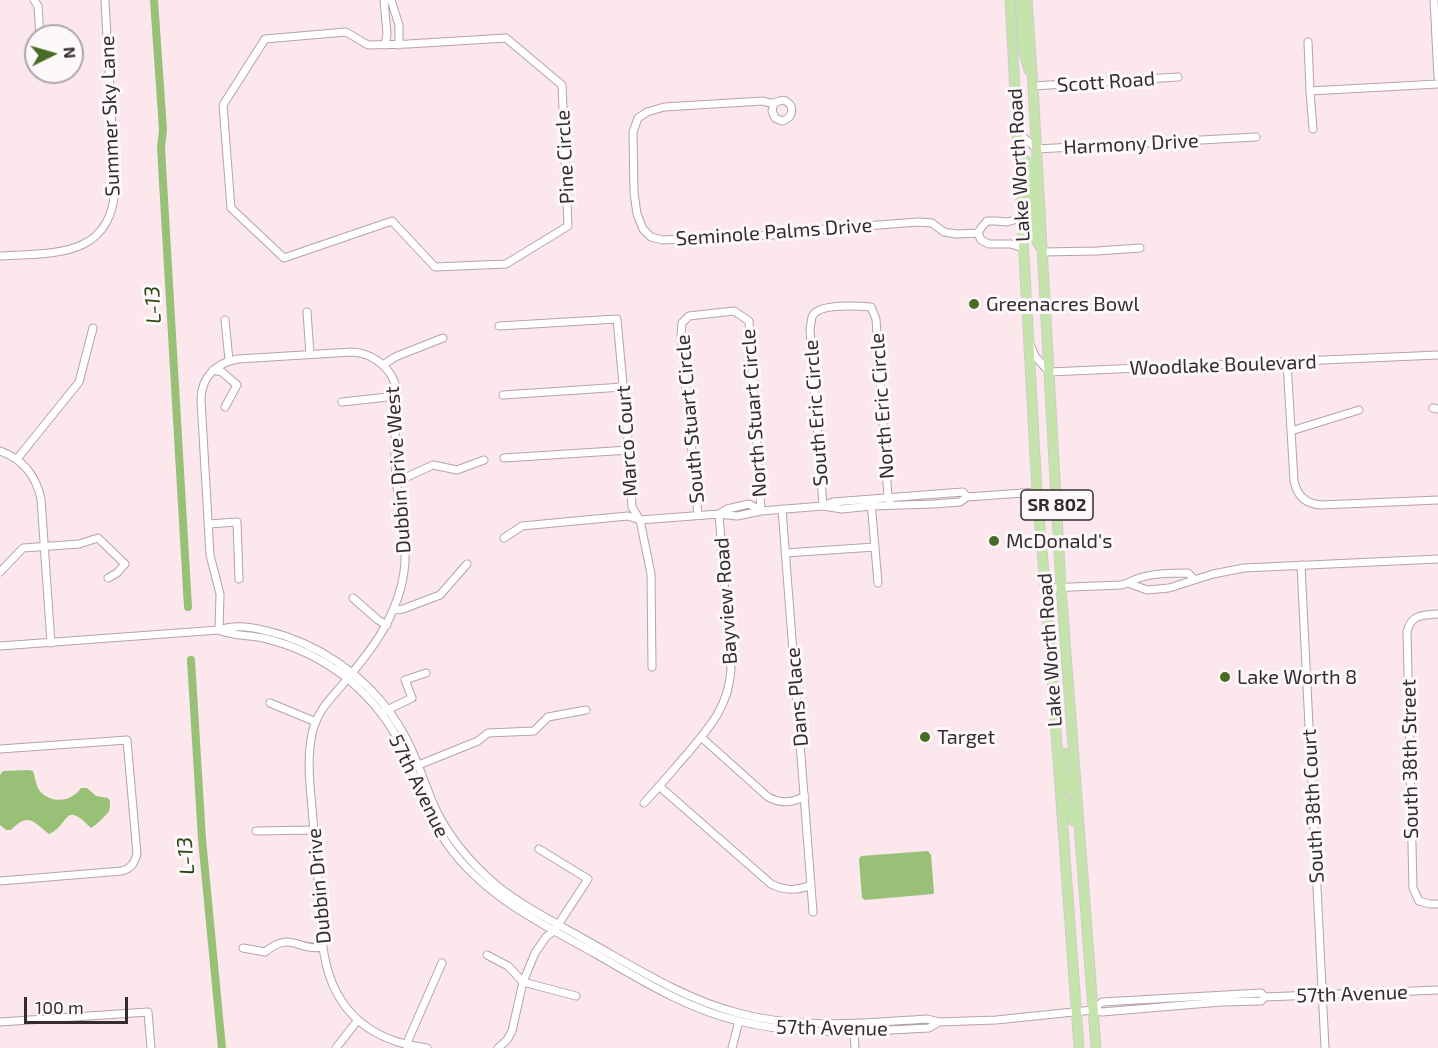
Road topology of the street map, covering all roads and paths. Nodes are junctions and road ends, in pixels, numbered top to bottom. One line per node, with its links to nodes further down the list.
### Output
1 (34, 0): 9 (street)
2 (105, 0): 29 (street, Summer Sky Lane)
3 (384, 0): 11 (street)
4 (391, 0): 12 (street)
5 (1010, 0): 19 (main road, Lake Worth Road / SR 802)
6 (1020, 0): 16 (main road)
7 (1027, 0): 16 (main road, Lake Worth Road / SR 802)
8 (1434, 0): 14 (street)
9 (39, 24)
10 (1308, 42): 17 (street)
11 (385, 45): 12 (street, Pine Circle); 12 (street, Pine Circle)
12 (399, 45)
13 (1178, 77): 16 (street, Scott Road)
14 (1438, 77)
15 (1438, 84): 17 (street)
16 (1034, 86): 22 (main road, Lake Worth Road / SR 802)
17 (1310, 91): 20 (street)
18 (774, 103): 25 (street, Seminole Palms Drive)
19 (1016, 125): 22 (street, Harmony Drive); 23 (main road, Lake Worth Road / SR 802)
20 (1312, 129)
21 (1256, 137): 22 (street, Harmony Drive)
22 (1037, 149): 28 (main road, Lake Worth Road / SR 802)
23 (1018, 156): 24 (main road, Lake Worth Road / SR 802); 28 (main road)
24 (1021, 218): 25 (street, Seminole Palms Drive); 26 (main road, Lake Worth Road / SR 802)
25 (978, 233): 26 (street, Seminole Palms Drive)
26 (1023, 248): 36 (main road, Lake Worth Road / SR 802)
27 (1140, 248): 28 (street)
28 (1042, 252): 44 (main road, Lake Worth Road / SR 802)
29 (0, 256)
30 (307, 312): 38 (street)
31 (225, 320): 40 (street)
32 (812, 320): 60 (street, North Eric Circle); 62 (street, South Eric Circle)
33 (682, 322): 64 (street, North Stuart Circle); 66 (street, South Stuart Circle)
34 (500, 326): 45 (street, Marco Court)
35 (93, 328): 55 (street)
36 (1028, 336): 44 (street); 58 (main road, Lake Worth Road / SR 802)
37 (443, 338): 42 (street)
38 (310, 354): 40 (street, Dubbin Drive West); 42 (street, Dubbin Drive West)
39 (1438, 355): 41 (street, Woodlake Boulevard)
40 (229, 360): 43 (street, Dubbin Drive West)
41 (1287, 362): 44 (street, Woodlake Boulevard); 51 (street)
42 (383, 365): 47 (street, Dubbin Drive West)
43 (213, 370): 49 (street); 68 (street)
44 (1049, 372): 82 (main road, Lake Worth Road / SR 802)
45 (623, 387): 46 (street); 52 (street, Marco Court)
46 (503, 395)
47 (397, 396): 48 (street); 57 (street, Dubbin Drive West)
48 (342, 402)
49 (225, 406)
50 (1359, 410): 51 (street)
51 (1291, 431): 59 (street)
52 (629, 450): 54 (street); 67 (street, Marco Court)
53 (0, 451): 55 (street)
54 (504, 458)
55 (17, 459): 70 (street)
56 (483, 460): 57 (street)
57 (396, 482): 85 (street, Dubbin Drive West)
58 (1037, 492): 60 (street); 83 (main road, Lake Worth Road / SR 802)
59 (1438, 500)
60 (889, 501): 61 (street)
61 (871, 502): 62 (street); 71 (street)
62 (823, 506): 63 (street)
63 (782, 509): 64 (street); 72 (street, Dans Place)
64 (761, 510): 65 (street)
65 (719, 514): 66 (street); 99 (street, Bayview Road)
66 (698, 515): 67 (street)
67 (640, 520): 69 (street); 91 (street, Marco Court)
68 (208, 524): 78 (street); 88 (street)
69 (504, 538)
70 (45, 546): 76 (street); 77 (street); 89 (street)
71 (875, 547): 72 (street); 80 (street)
72 (785, 553): 103 (street, Dans Place)
73 (1438, 559): 75 (street)
74 (467, 564): 85 (street)
75 (1300, 565): 79 (street); 122 (street, South 38th Court)
76 (0, 572)
77 (108, 578)
78 (239, 579)
79 (1194, 579): 81 (street); 81 (street)
80 (878, 583)
81 (1128, 584): 82 (street)
82 (1061, 587): 83 (street); 105 (main road, Lake Worth Road / SR 802)
83 (1046, 588): 95 (main road, Lake Worth Road / SR 802)
84 (352, 598): 87 (street)
85 (394, 610): 87 (street, Dubbin Drive West)
86 (1438, 614): 113 (street, South 38th Street)
87 (387, 625): 93 (street, Dubbin Drive West)
88 (219, 630): 89 (street, 57th Avenue); 93 (street, 57th Avenue)
89 (51, 643): 90 (street, 57th Avenue)
90 (0, 646)
91 (652, 667)
92 (426, 672): 97 (street)
93 (350, 676): 97 (street, 57th Avenue); 98 (street, Dubbin Drive)
94 (270, 703): 98 (street)
95 (1054, 704): 104 (main road, Lake Worth Road / SR 802); 105 (main road)
96 (586, 710): 101 (street)
97 (384, 712): 101 (street, 57th Avenue)
98 (316, 722): 107 (street, Dubbin Drive)
99 (701, 737): 102 (street, Bayview Road); 103 (street)
100 (0, 749): 111 (street)
101 (415, 767): 115 (street, 57th Avenue)
102 (659, 786): 106 (street, Bayview Road); 112 (street)
103 (805, 796): 112 (street, Dans Place)
104 (1061, 798): 110 (main road); 125 (main road, Lake Worth Road / SR 802)
105 (1077, 799): 110 (main road, Lake Worth Road / SR 802)
106 (645, 803)
107 (314, 830): 108 (street); 116 (street, Dubbin Drive)
108 (256, 831)
109 (539, 849): 115 (street)
110 (1083, 878): 124 (main road, Lake Worth Road / SR 802)
111 (0, 881)
112 (811, 885): 114 (street, Dans Place)
113 (1438, 904)
114 (813, 912)
115 (557, 927): 120 (street); 127 (street, 57th Avenue); 129 (street, 57th Avenue)
116 (323, 947): 117 (street); 126 (street, Dubbin Drive)
117 (243, 948)
118 (487, 955): 120 (street)
119 (442, 963): 131 (street)
120 (524, 982): 123 (street); 132 (street)
121 (1438, 990): 122 (street, 57th Avenue)
122 (1322, 995): 124 (street, 57th Avenue); 140 (street, South 38th Court)
123 (576, 996)
124 (1093, 1010): 125 (street, 57th Avenue); 139 (main road, Lake Worth Road / SR 802)
125 (1076, 1012): 129 (street, 57th Avenue); 138 (main road, Lake Worth Road / SR 802)
126 (358, 1020): 131 (street, Dubbin Drive); 134 (street)
127 (738, 1021): 130 (street, 57th Avenue); 136 (street)
128 (0, 1022): 133 (street)
129 (939, 1022): 130 (street, 57th Avenue)
130 (854, 1031): 137 (street)
131 (406, 1046): 135 (street, Dubbin Drive)
132 (503, 1047)
133 (151, 1048)
134 (336, 1048)
135 (427, 1048)
136 (732, 1048)
137 (855, 1048)
138 (1079, 1048)
139 (1096, 1048)
140 (1325, 1048)

